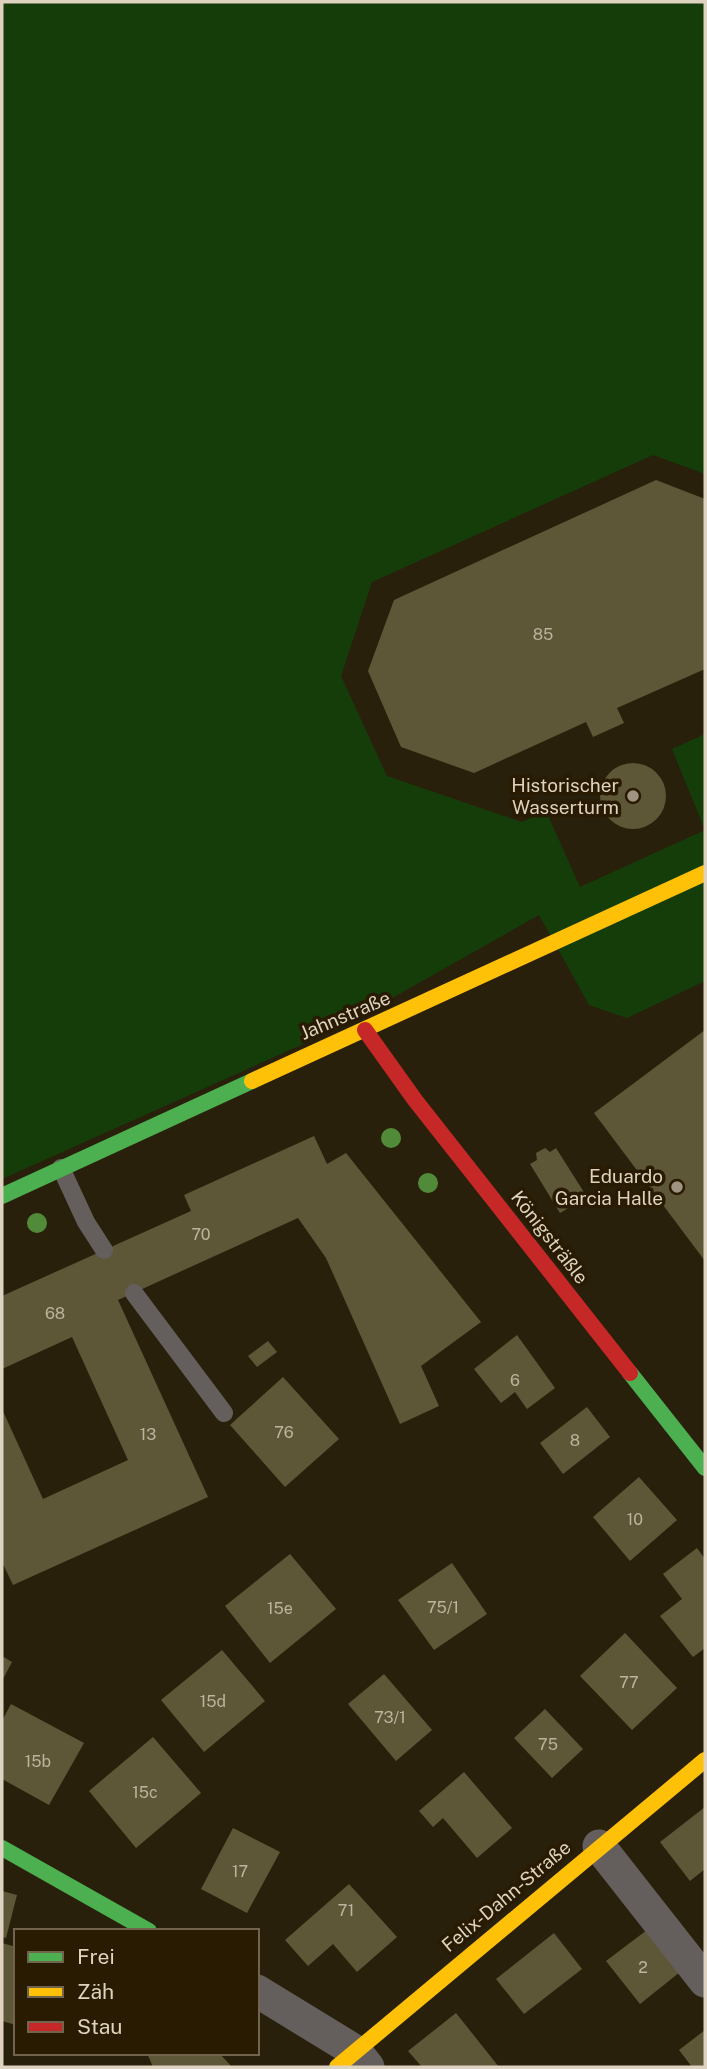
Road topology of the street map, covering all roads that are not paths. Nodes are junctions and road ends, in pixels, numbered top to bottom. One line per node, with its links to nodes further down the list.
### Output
1 (705, 873): 2 (street, Jahnstraße)
2 (365, 1030): 3 (street, Jahnstraße); 8 (street, Königsträßle)
3 (61, 1168): 4 (street, Jahnstraße); 5 (lane)
4 (2, 1196)
5 (104, 1250)
6 (134, 1293): 7 (lane)
7 (223, 1413)
8 (705, 1468)
9 (705, 1760): 10 (street, Felix-Dahn-Straße)
10 (599, 1846): 13 (street); 15 (street, Felix-Dahn-Straße)
11 (2, 1848): 12 (street)
12 (145, 1929)
13 (705, 1981)
14 (259, 1992): 15 (street)
15 (353, 2062)

